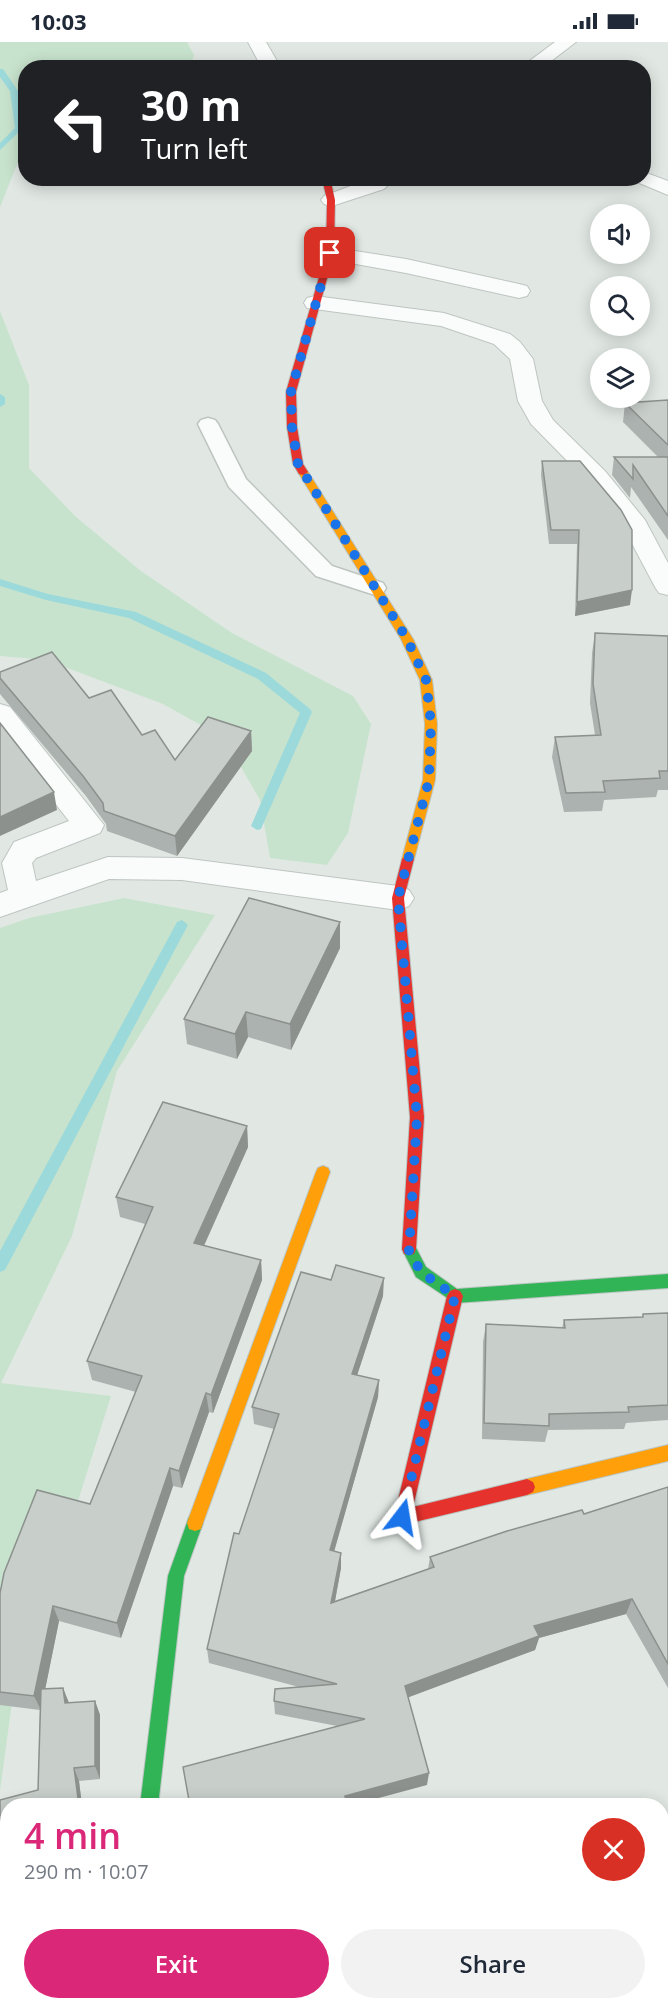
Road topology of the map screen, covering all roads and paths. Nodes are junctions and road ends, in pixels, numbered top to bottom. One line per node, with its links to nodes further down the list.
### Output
1 (257, 42): 3 (street)
2 (567, 42): 4 (street)
3 (267, 60)
4 (541, 60)
5 (651, 181): 8 (street)
6 (328, 186): 9 (street)
7 (374, 186): 9 (street)
8 (668, 189)
9 (331, 200): 10 (street)
10 (330, 253): 11 (street); 12 (street)
11 (519, 291)
12 (315, 303): 14 (street); 15 (street)
13 (208, 424): 15 (lane)
14 (668, 586)
15 (375, 588): 17 (street)
16 (0, 714): 18 (street)
17 (398, 898): 18 (street); 21 (street)
18 (12, 900)
19 (323, 1172): 23 (street)
20 (668, 1281): 21 (street)
21 (455, 1296): 22 (street)
22 (668, 1453)
23 (150, 1798)

